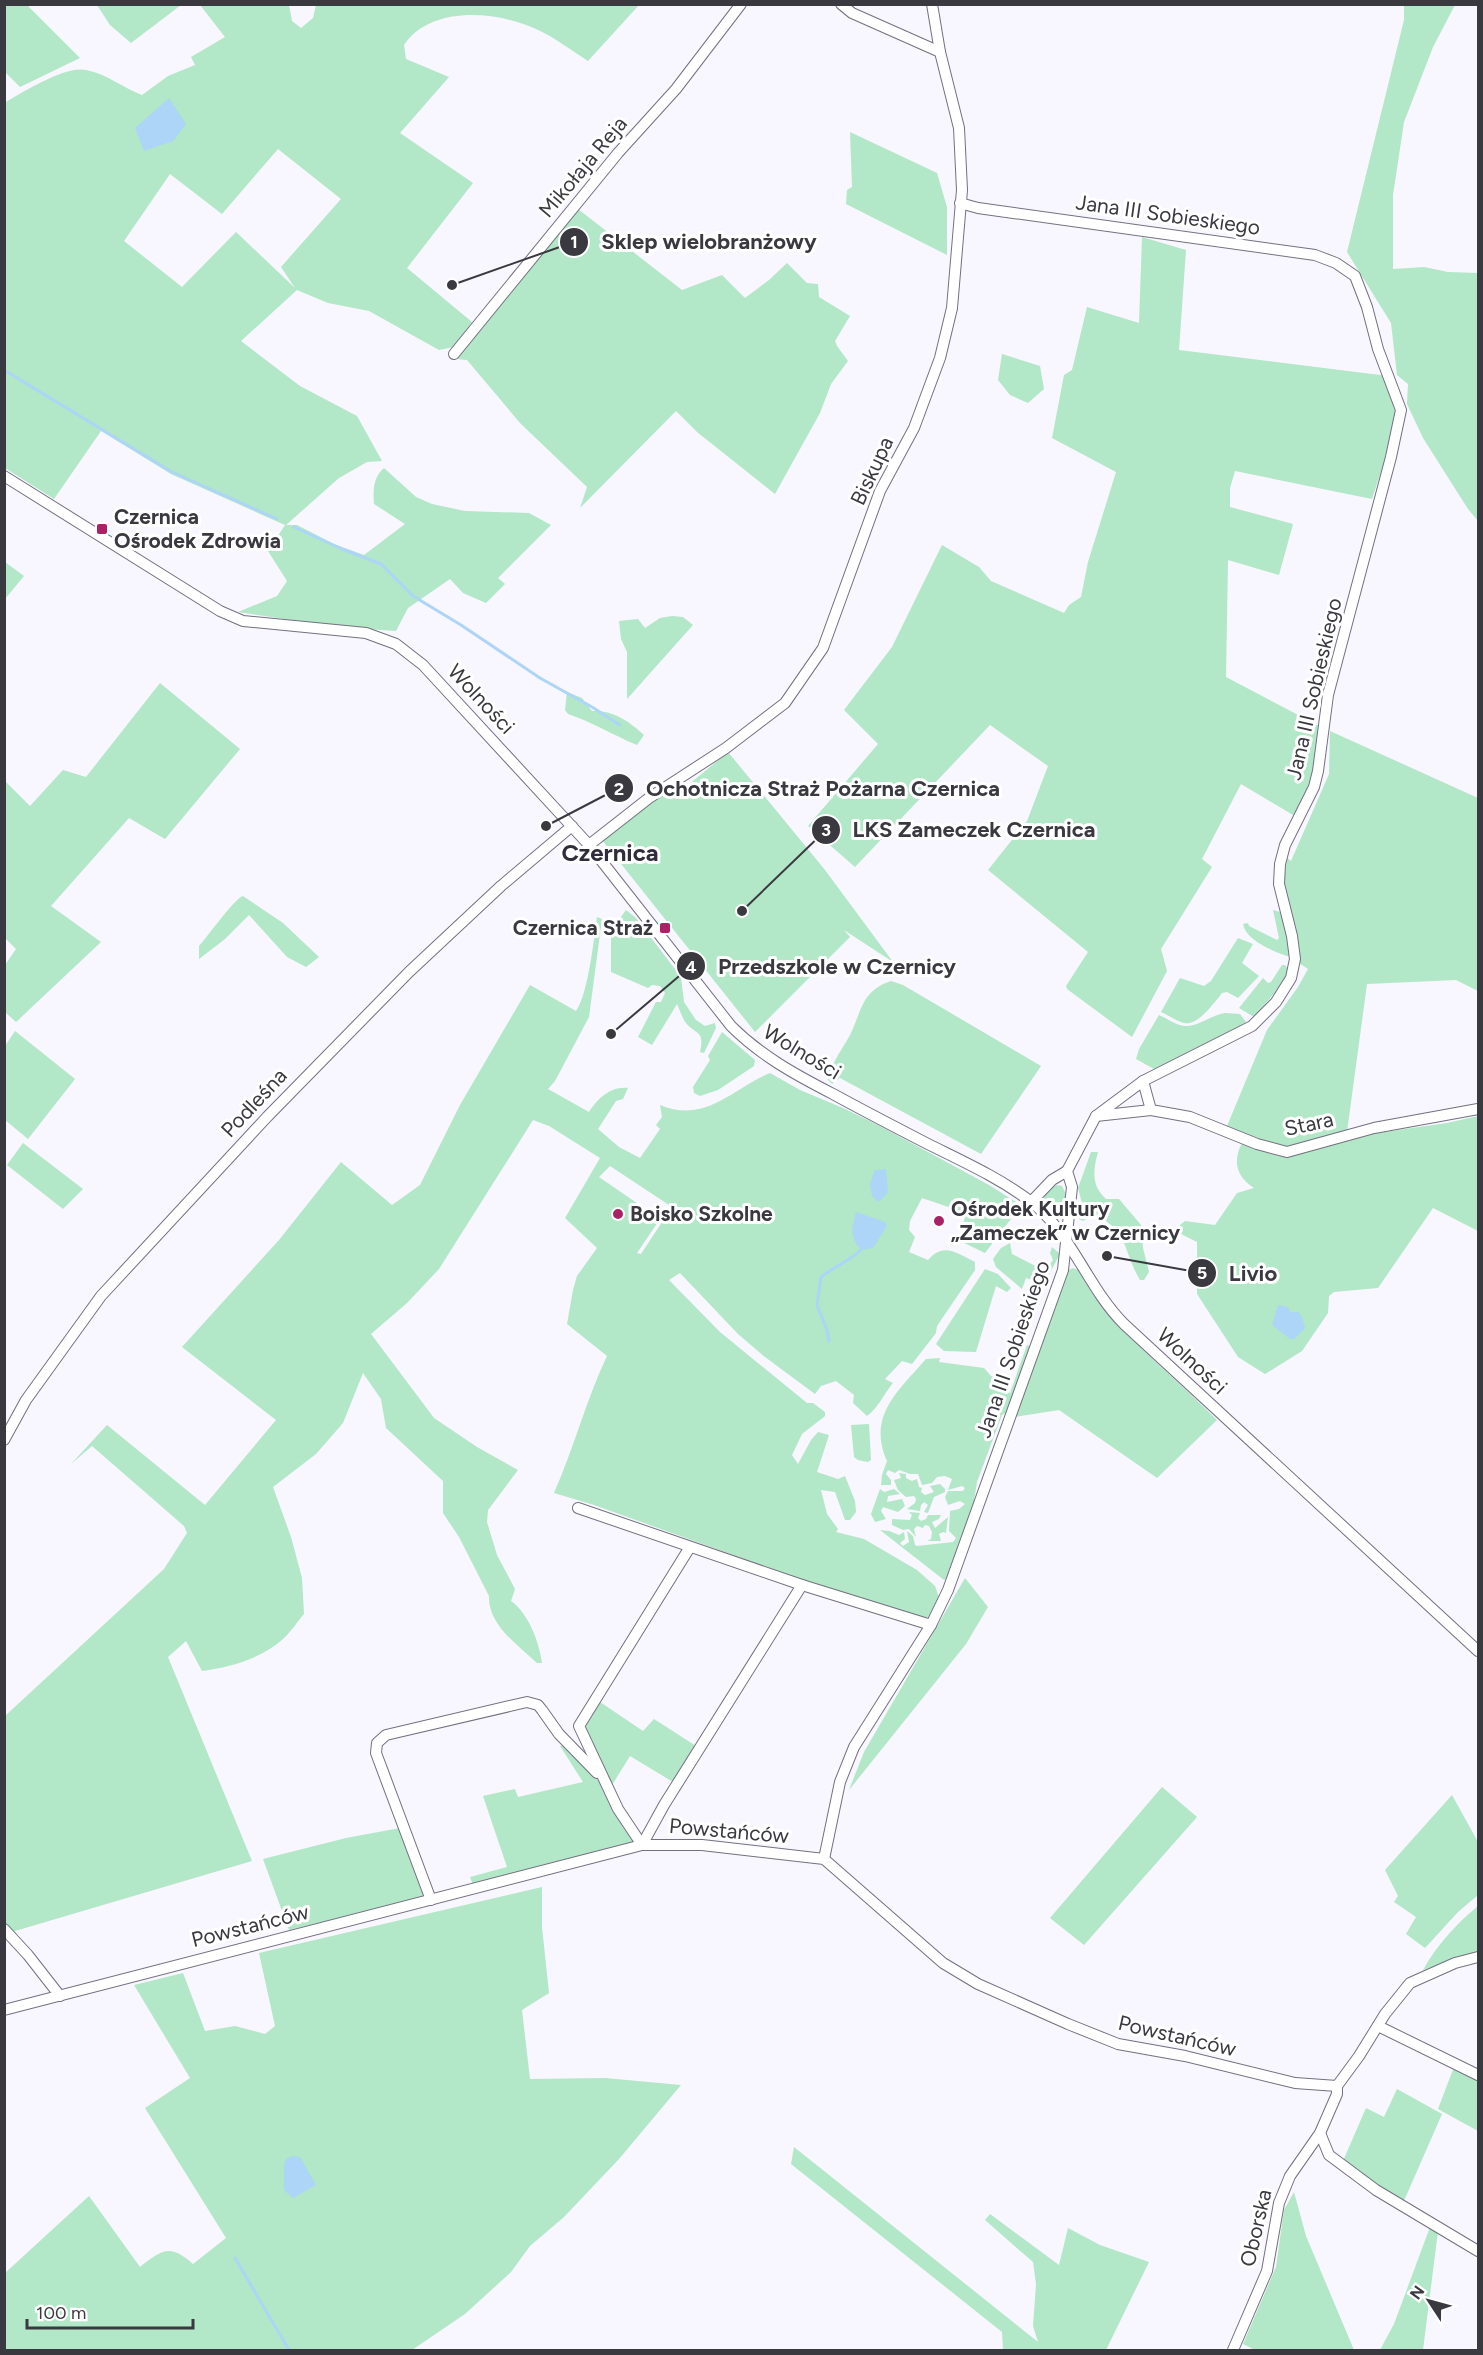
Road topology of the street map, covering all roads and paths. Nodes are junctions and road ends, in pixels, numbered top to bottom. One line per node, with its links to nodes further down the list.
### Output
1 (741, 4): 6 (street, Mikołaja Reja)
2 (841, 4): 4 (street)
3 (932, 4): 4 (street, Biskupa)
4 (940, 52): 5 (street, Biskupa)
5 (960, 203): 9 (street, Biskupa); 10 (street, Jana III Sobieskiego)
6 (454, 354)
7 (4, 476): 8 (street, Wolności)
8 (572, 826): 9 (street, Wolności); 17 (street, Podleśna)
9 (589, 845): 15 (street, Wolności)
10 (1143, 1081): 12 (street); 13 (street, Jana III Sobieskiego)
11 (1479, 1109): 12 (street, Stara)
12 (1150, 1110): 13 (street, Stara)
13 (1096, 1116): 14 (street, Jana III Sobieskiego)
14 (1067, 1171): 15 (street); 16 (street, Jana III Sobieskiego)
15 (1031, 1202): 16 (street, Wolności)
16 (1068, 1242): 21 (street, Jana III Sobieskiego); 22 (street, Wolności)
17 (4, 1440)
18 (578, 1508): 19 (street)
19 (690, 1547): 20 (street); 23 (street)
20 (802, 1585): 21 (street); 26 (street)
21 (931, 1625): 27 (street, Jana III Sobieskiego)
22 (1479, 1651)
23 (579, 1726): 24 (street); 25 (street)
24 (559, 1734): 25 (street); 28 (street)
25 (604, 1780): 26 (street)
26 (642, 1845): 27 (street, Powstańców); 28 (street, Powstańców)
27 (824, 1859): 35 (street, Powstańców)
28 (431, 1900): 31 (street, Powstańców)
29 (4, 1929): 31 (street)
30 (1479, 1957): 33 (street)
31 (60, 1996): 32 (street, Powstańców)
32 (4, 2010)
33 (1378, 2026): 34 (street); 35 (street)
34 (1479, 2074)
35 (1337, 2086): 36 (street, Oborska)
36 (1320, 2133): 37 (street); 38 (street, Oborska)
37 (1479, 2251)
38 (1233, 2350)

